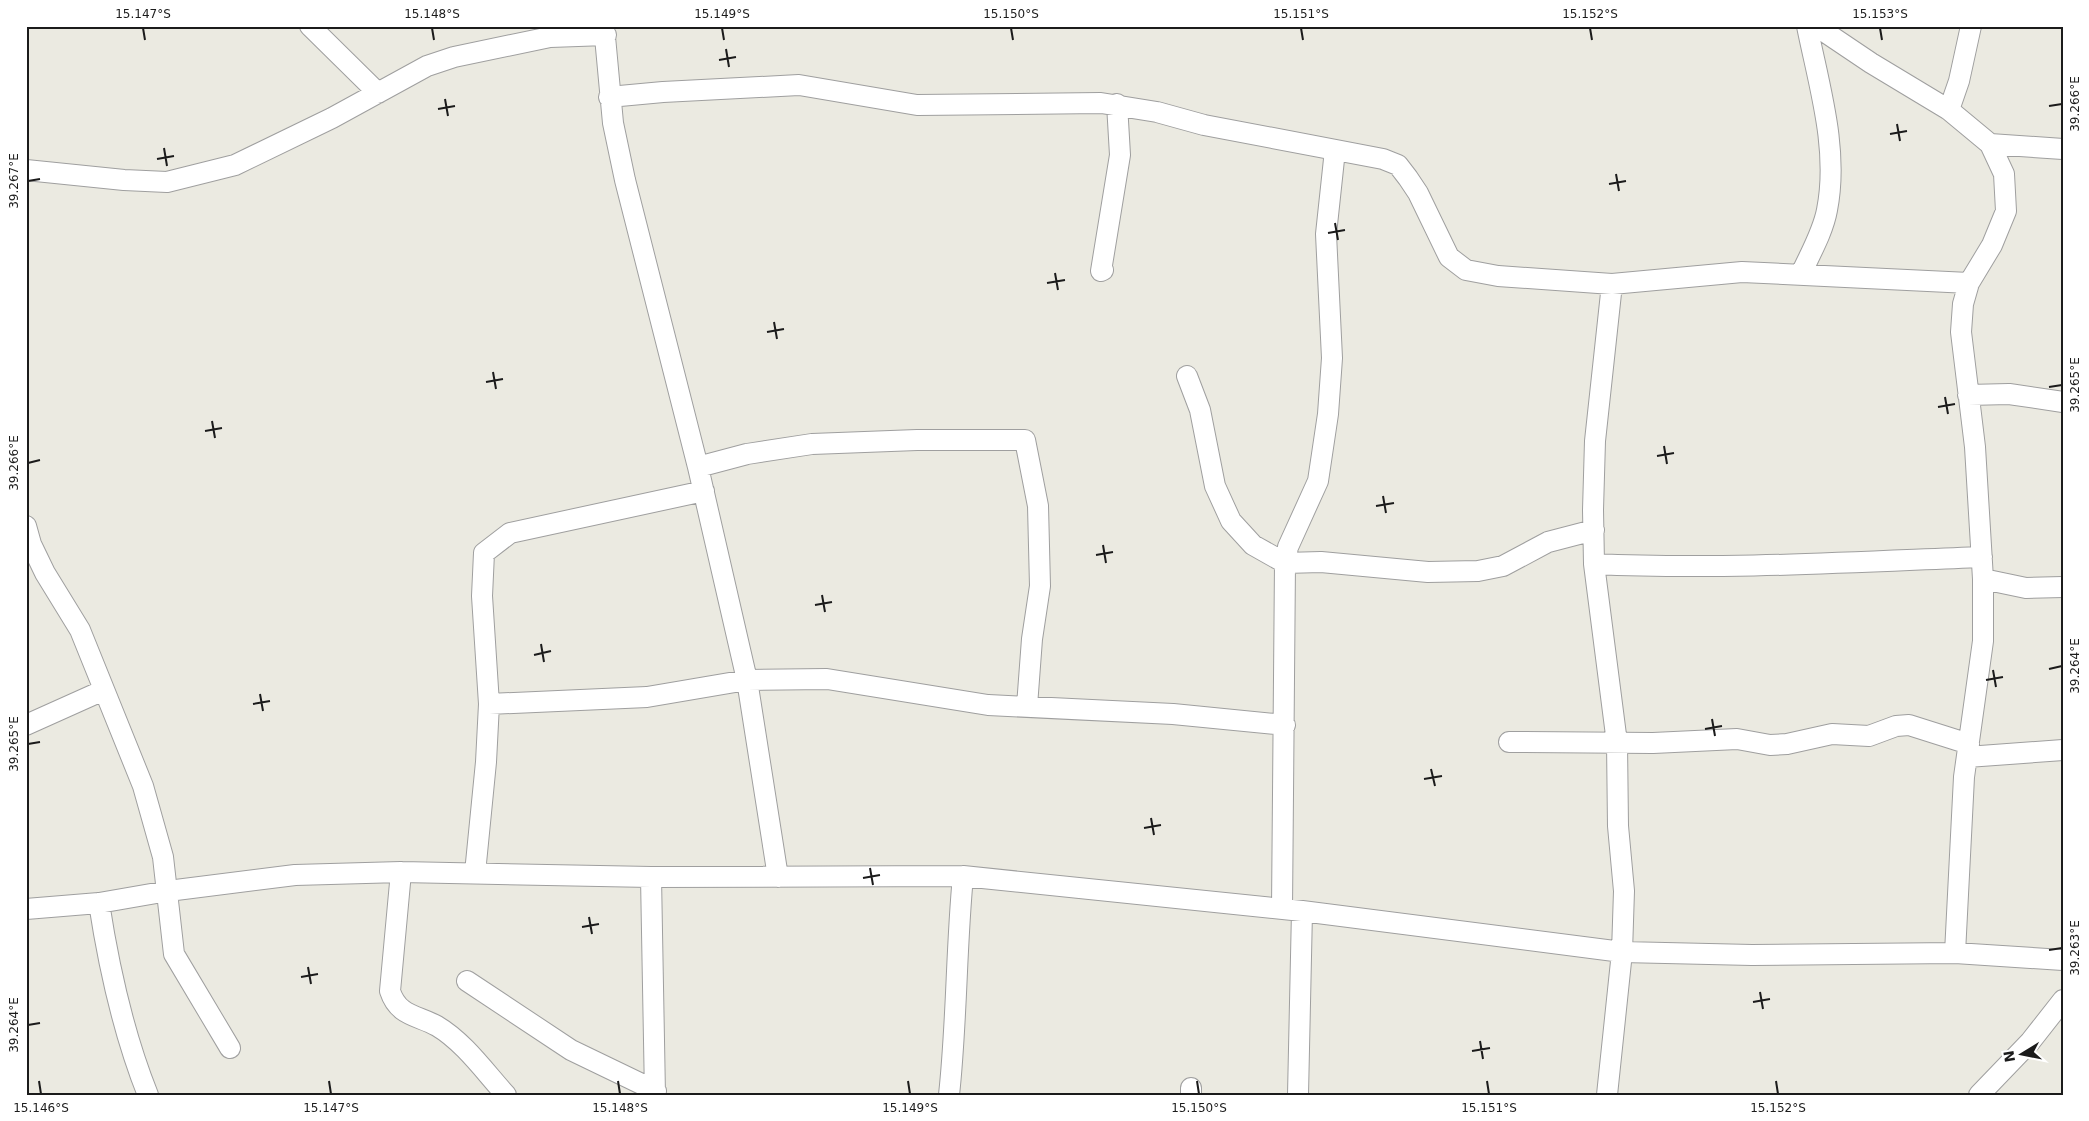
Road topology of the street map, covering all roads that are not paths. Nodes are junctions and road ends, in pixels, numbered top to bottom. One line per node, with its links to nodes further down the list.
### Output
1 (310, 26): 6 (street)
2 (1807, 26): 15 (street)
3 (1816, 26): 9 (street)
4 (1971, 26): 9 (street)
5 (605, 31): 6 (street); 7 (street)
6 (378, 93): 13 (street)
7 (609, 97): 8 (street); 21 (street)
8 (1117, 104): 12 (street); 14 (street)
9 (1948, 110): 10 (street)
10 (1990, 144): 11 (street); 16 (street)
11 (2063, 149)
12 (1335, 150): 17 (street); 26 (street)
13 (26, 170)
14 (1103, 270)
15 (1801, 274): 16 (street); 17 (street)
16 (1969, 283): 19 (street)
17 (1612, 284): 24 (street)
18 (1187, 376): 26 (street)
19 (1968, 395): 20 (street); 25 (street)
20 (2063, 402)
21 (698, 468): 22 (street); 33 (street)
22 (704, 491): 30 (street); 32 (street)
23 (26, 526): 31 (street)
24 (1594, 530): 26 (street); 27 (street)
25 (1982, 557): 27 (street); 28 (street)
26 (1285, 563): 35 (street)
27 (1594, 564): 37 (street)
28 (1984, 579): 29 (street); 39 (street)
29 (2063, 587)
30 (746, 680): 32 (street); 33 (street); 44 (street)
31 (104, 690): 34 (street); 45 (street)
32 (489, 704): 41 (street)
33 (1027, 706): 35 (street)
34 (26, 725)
35 (1285, 725): 48 (street)
36 (1509, 742): 37 (street)
37 (1617, 743): 39 (street); 49 (street)
38 (2063, 750): 39 (street)
39 (1968, 751): 50 (street)
40 (401, 872): 41 (street); 45 (street); 57 (street)
41 (474, 873): 43 (street)
42 (963, 876): 44 (street); 48 (street); 58 (street)
43 (651, 877): 44 (street); 55 (street)
44 (778, 877)
45 (168, 891): 46 (street); 54 (street)
46 (99, 903): 47 (street); 56 (street)
47 (26, 909)
48 (1292, 910): 49 (street); 59 (street)
49 (1622, 952): 50 (street); 60 (street)
50 (1955, 953): 51 (street)
51 (2063, 960)
52 (467, 981): 55 (street)
53 (2063, 1000): 61 (street)
54 (230, 1048)
55 (655, 1093)
56 (148, 1095)
57 (506, 1095)
58 (949, 1095)
59 (1298, 1095)
60 (1607, 1095)
61 (1979, 1095)

